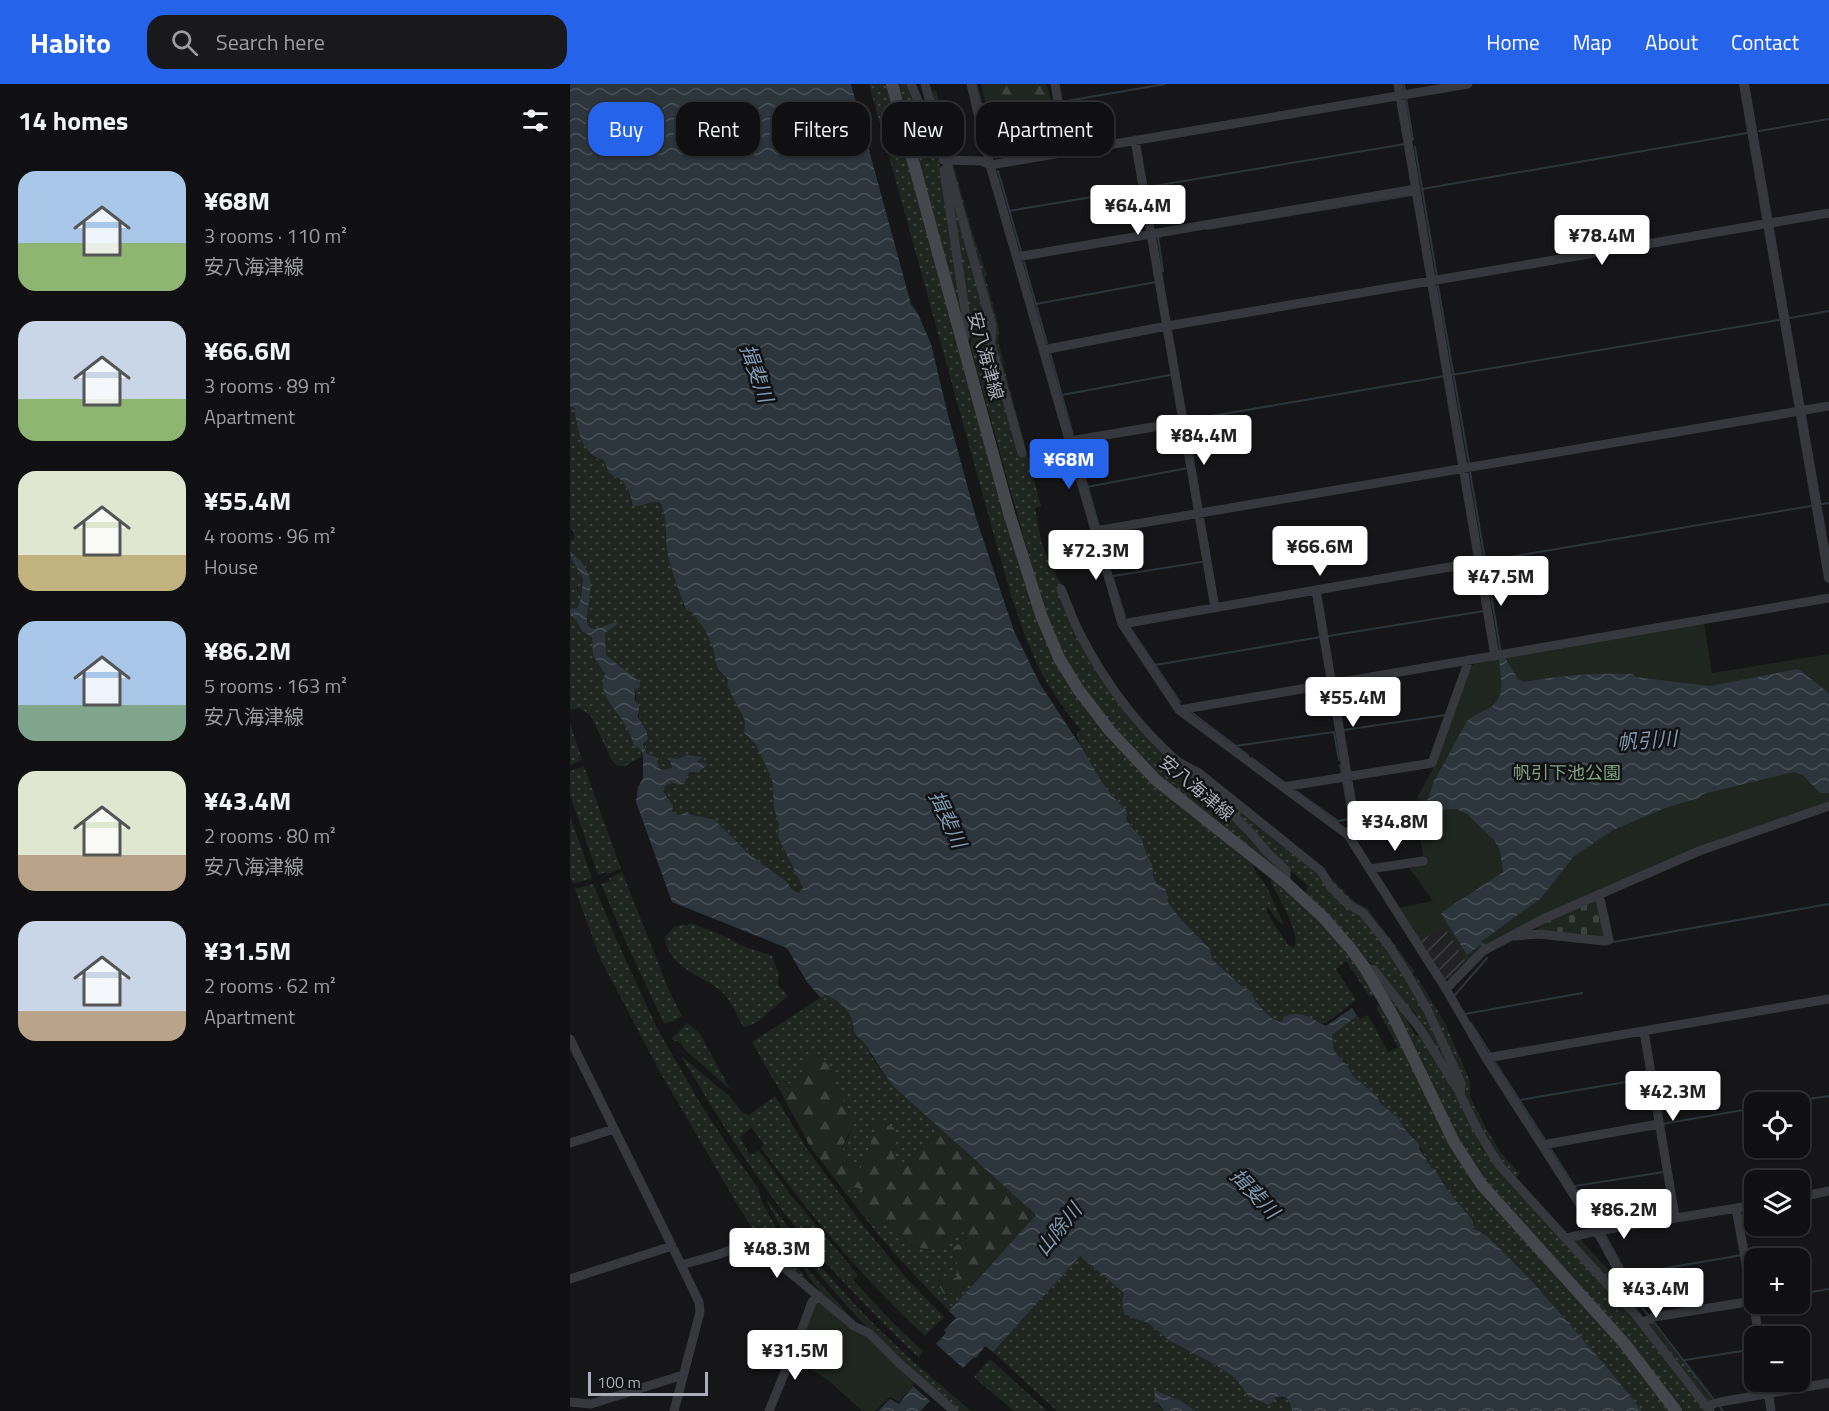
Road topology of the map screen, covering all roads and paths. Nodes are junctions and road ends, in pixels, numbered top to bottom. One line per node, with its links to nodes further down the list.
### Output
1 (892, 84): 23 (main road, 安八海津線)
2 (911, 84): 14 (street)
3 (925, 84): 14 (street)
4 (971, 84): 15 (street)
5 (1055, 84): 10 (street)
6 (1398, 84): 9 (street)
7 (1468, 84): 9 (street)
8 (1744, 84): 18 (street)
9 (1400, 96): 11 (street); 16 (street)
10 (1058, 102)
11 (1135, 140): 12 (street); 19 (street)
12 (1114, 144)
13 (1043, 156): 15 (street)
14 (945, 160): 15 (street); 23 (street); 29 (street)
15 (990, 165): 20 (street)
16 (1416, 189): 19 (street); 21 (street)
17 (1829, 213): 18 (street)
18 (1768, 224): 21 (street); 26 (street)
19 (1151, 234): 20 (street); 22 (street)
20 (1017, 257): 24 (street)
21 (1432, 282): 22 (street); 30 (street)
22 (1167, 326): 24 (street); 27 (street)
23 (963, 342): 53 (main road, 安八海津線)
24 (1043, 350): 28 (street)
25 (1829, 406): 26 (street)
26 (1800, 411): 30 (street); 34 (street)
27 (1183, 422): 28 (street); 31 (street)
28 (1070, 441): 32 (street)
29 (1022, 453)
30 (1464, 469): 31 (street); 33 (street)
31 (1199, 514): 32 (street); 38 (street)
32 (1095, 531): 39 (street)
33 (1479, 562): 36 (street); 40 (street)
34 (1829, 578)
35 (1061, 589): 44 (street)
36 (1316, 590): 38 (street); 42 (street)
37 (1829, 598): 40 (street)
38 (1215, 608): 39 (street)
39 (1122, 624): 43 (street)
40 (1499, 655): 41 (street)
41 (1469, 660): 42 (street); 45 (street)
42 (1332, 683): 43 (street); 45 (street)
43 (1179, 710): 46 (street)
44 (1180, 764): 53 (street); 62 (street)
45 (1348, 778): 46 (street); 49 (street)
46 (1283, 788): 50 (street)
47 (1829, 807): 54 (street)
48 (1415, 812): 49 (street)
49 (1355, 822): 50 (street)
50 (1348, 835): 52 (street)
51 (1423, 861): 52 (street)
52 (1370, 869): 57 (street)
53 (1286, 883): 56 (main road, 安八海津線)
54 (1599, 894): 55 (street); 55 (street)
55 (1510, 936): 57 (street)
56 (1365, 968): 62 (street); 90 (main road, 安八海津線)
57 (1446, 989): 61 (street)
58 (1829, 999): 59 (street)
59 (1644, 1031): 61 (street); 63 (street)
60 (570, 1039): 64 (street)
61 (1486, 1058): 66 (street)
62 (1460, 1094): 73 (street)
63 (1659, 1124): 66 (street); 71 (street)
64 (614, 1130): 65 (street); 77 (street)
65 (570, 1143)
66 (1542, 1145): 72 (street)
67 (1829, 1191): 68 (street)
68 (1810, 1195)
69 (1744, 1207): 70 (street)
70 (1736, 1208): 71 (street); 75 (street)
71 (1675, 1217): 72 (street)
72 (1597, 1231): 73 (street); 80 (street)
73 (1567, 1238): 80 (street)
74 (674, 1250): 76 (street)
75 (1744, 1252)
76 (681, 1265): 78 (street); 82 (street)
77 (570, 1279)
78 (819, 1296): 88 (street); 89 (street)
79 (1744, 1302): 81 (street)
80 (1632, 1310): 81 (street)
81 (1642, 1323): 86 (street)
82 (683, 1375): 85 (street); 87 (street)
83 (1829, 1383): 84 (street)
84 (1768, 1393): 86 (street); 91 (street)
85 (570, 1402)
86 (1708, 1408)
87 (674, 1411)
88 (769, 1411)
89 (954, 1411)
90 (1676, 1411)
91 (1771, 1411)

